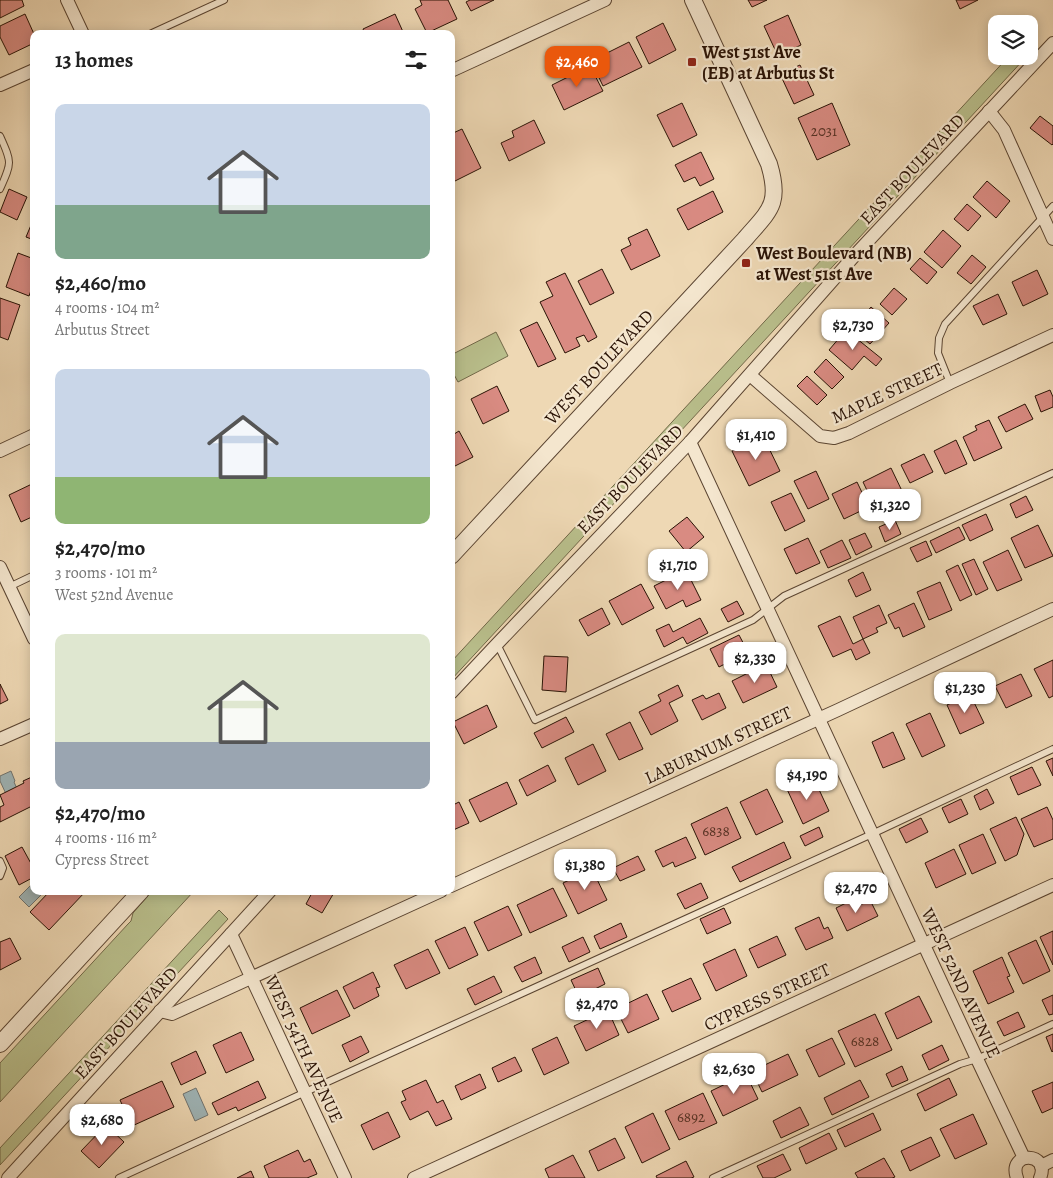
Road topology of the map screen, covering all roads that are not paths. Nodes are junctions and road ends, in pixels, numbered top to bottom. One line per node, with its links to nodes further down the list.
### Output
1 (67, 0): 5 (street)
2 (224, 0): 6 (lane)
3 (605, 0): 8 (street)
4 (693, 0): 24 (street, WEST BOULEVARD)
5 (81, 30)
6 (159, 30)
7 (1053, 43): 11 (street, EAST BOULEVARD)
8 (455, 69)
9 (30, 72): 10 (street)
10 (0, 85)
11 (990, 111): 15 (street); 18 (street, EAST BOULEVARD)
12 (0, 136): 13 (lane)
13 (0, 189)
14 (1053, 206): 15 (lane)
15 (1043, 216): 16 (street); 19 (lane)
16 (1053, 239)
17 (1053, 335): 19 (street, MAPLE STREET)
18 (750, 375): 19 (street, MAPLE STREET); 21 (street, EAST BOULEVARD)
19 (950, 383)
20 (30, 436): 22 (street)
21 (690, 442): 28 (street, WEST 52ND AVENUE); 31 (street, EAST BOULEVARD)
22 (0, 451)
23 (1053, 473): 28 (lane)
24 (455, 552)
25 (0, 567): 27 (street)
26 (30, 577): 27 (lane)
27 (9, 587): 30 (street)
28 (767, 609): 31 (lane); 33 (street, WEST 52ND AVENUE)
29 (1053, 609): 33 (street, LABURNUM STREET)
30 (30, 631)
31 (497, 644): 32 (street, EAST BOULEVARD)
32 (455, 689)
33 (818, 718): 37 (street, WEST 52ND AVENUE); 40 (street, LABURNUM STREET)
34 (30, 726): 35 (street)
35 (0, 739)
36 (1053, 749): 37 (lane)
37 (872, 834): 46 (street, WEST 52ND AVENUE); 52 (lane)
38 (0, 861): 39 (lane)
39 (0, 876)
40 (455, 884)
41 (1053, 885): 46 (street, CYPRESS STREET)
42 (137, 895): 50 (street)
43 (266, 895): 45 (street, EAST BOULEVARD)
44 (432, 895): 47 (street)
45 (231, 934): 47 (street, WEST 54TH AVENUE); 48 (street, EAST BOULEVARD)
46 (924, 945): 51 (street, WEST 52ND AVENUE); 58 (street, CYPRESS STREET)
47 (252, 978): 48 (street); 52 (street, WEST 54TH AVENUE)
48 (160, 1011): 55 (street, EAST BOULEVARD)
49 (1053, 1024): 51 (lane)
50 (0, 1044)
51 (977, 1059): 53 (street, WEST 52ND AVENUE); 59 (lane)
52 (304, 1092): 56 (lane); 57 (street, WEST 54TH AVENUE)
53 (1024, 1158): 54 (street); 60 (street)
54 (1045, 1168)
55 (8, 1178)
56 (119, 1178)
57 (344, 1178)
58 (414, 1178)
59 (713, 1178)
60 (1016, 1178)

